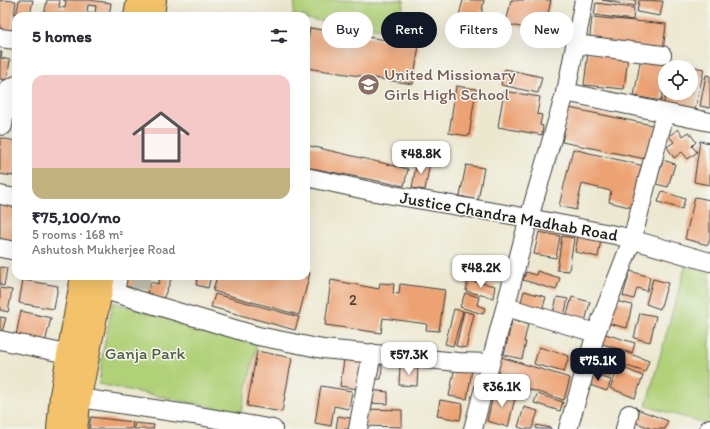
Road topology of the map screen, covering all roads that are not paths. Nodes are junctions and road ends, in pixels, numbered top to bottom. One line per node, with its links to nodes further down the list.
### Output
1 (138, 0): 4 (main road)
2 (155, 0): 5 (main road)
3 (584, 0): 8 (street)
4 (136, 12)
5 (154, 12)
6 (0, 38): 7 (street)
7 (12, 40)
8 (575, 44): 9 (street); 11 (street)
9 (662, 55)
10 (12, 87): 12 (street)
11 (565, 92): 13 (street); 19 (street)
12 (3, 107): 15 (street)
13 (665, 113): 14 (street); 20 (street)
14 (710, 122)
15 (6, 127)
16 (310, 178): 19 (street, Justice Chandra Madhab Road)
17 (0, 195): 18 (street)
18 (12, 197)
19 (529, 218): 20 (street, Justice Chandra Madhab Road); 26 (street)
20 (632, 240): 23 (street, Justice Chandra Madhab Road); 27 (street)
21 (0, 248): 22 (street)
22 (12, 250)
23 (710, 262)
24 (81, 280): 30 (main road)
25 (109, 284): 29 (street); 32 (main road)
26 (506, 307): 27 (street); 31 (street)
27 (596, 334): 39 (street)
28 (0, 340): 30 (street)
29 (372, 353): 31 (street); 37 (street)
30 (67, 354): 32 (main road)
31 (490, 363): 38 (street)
32 (70, 396): 33 (street); 34 (main road); 35 (main road)
33 (205, 423): 36 (street)
34 (58, 429)
35 (76, 429)
36 (273, 429)
37 (358, 429)
38 (473, 429)
39 (568, 429)

